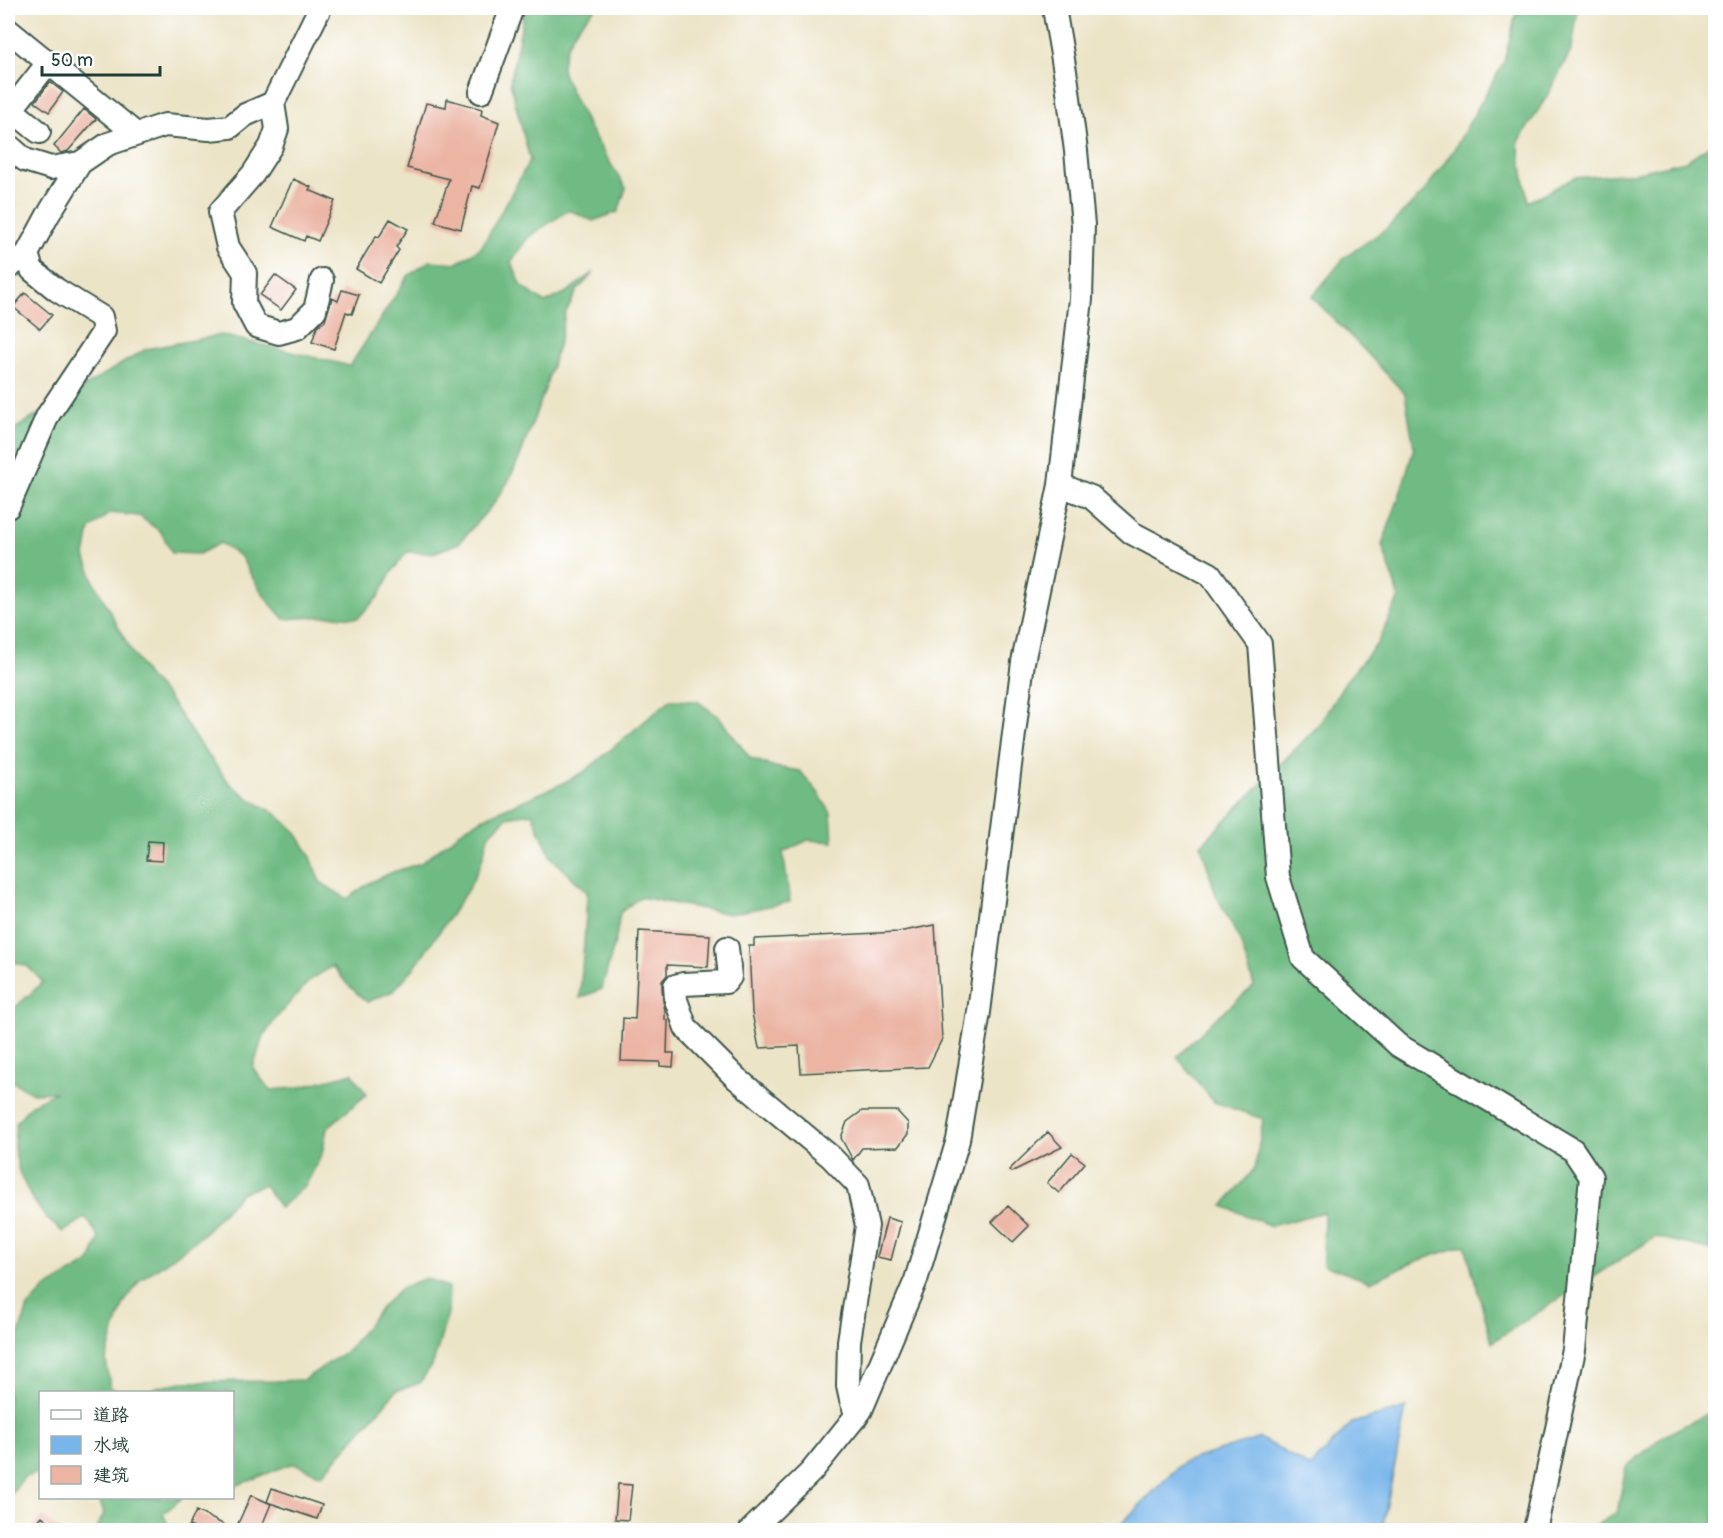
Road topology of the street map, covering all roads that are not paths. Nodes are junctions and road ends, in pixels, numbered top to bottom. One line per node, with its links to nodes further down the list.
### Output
1 (320, 8): 7 (street)
2 (512, 8): 6 (street)
3 (1054, 8): 16 (street)
4 (8, 30): 5 (street)
5 (48, 63): 8 (street); 10 (street)
6 (481, 92)
7 (273, 104): 10 (street); 15 (street)
8 (9, 108): 9 (street)
9 (39, 132)
10 (136, 134): 12 (street)
11 (8, 145): 12 (street)
12 (80, 163): 13 (street)
13 (27, 254): 14 (street); 17 (street)
14 (8, 267)
15 (322, 279)
16 (1060, 485): 19 (street); 21 (street)
17 (8, 507)
18 (727, 948): 19 (street)
19 (857, 1416): 20 (street)
20 (751, 1530)
21 (1535, 1530)

